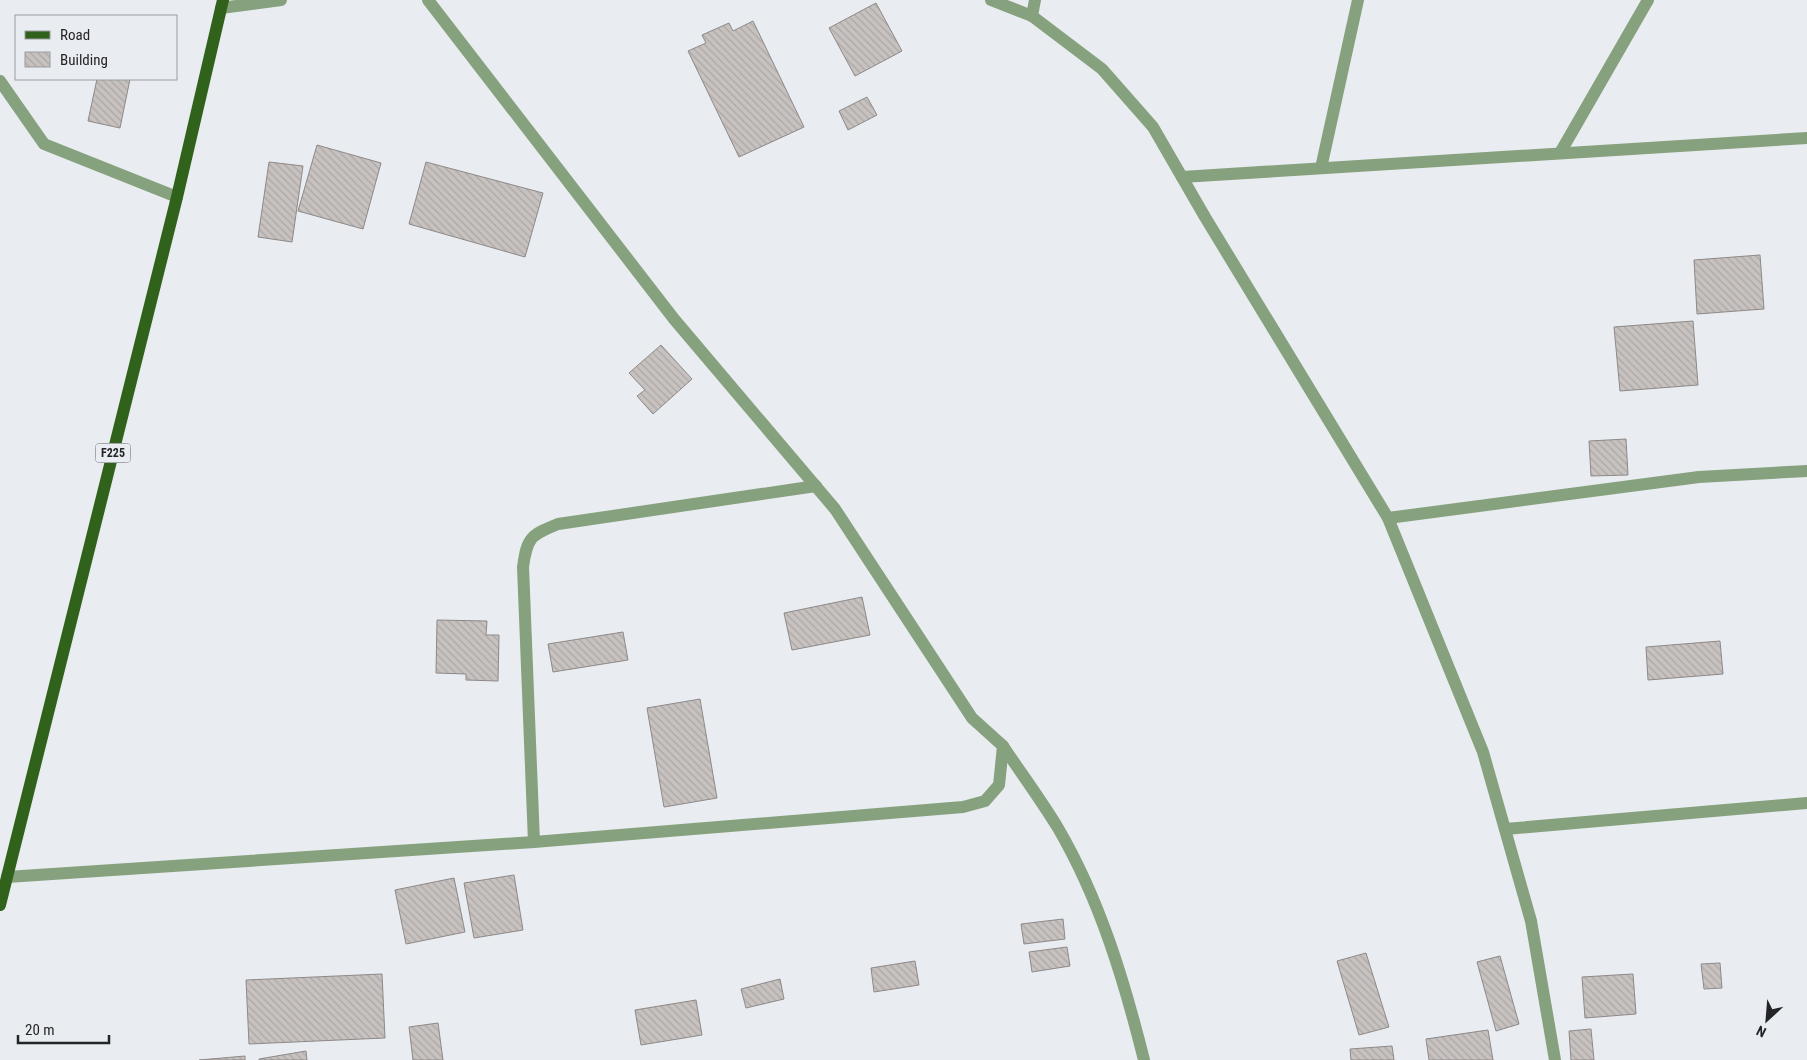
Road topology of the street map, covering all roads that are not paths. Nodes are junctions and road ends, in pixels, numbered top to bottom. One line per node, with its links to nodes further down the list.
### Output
1 (281, 0): 7 (street)
2 (428, 0): 16 (street)
3 (992, 0): 8 (street)
4 (1035, 0): 8 (street)
5 (1358, 0): 12 (street)
6 (1648, 0): 11 (street)
7 (222, 4): 14 (main road, F225)
8 (1032, 16): 13 (street)
9 (0, 81): 14 (street)
10 (1807, 138): 11 (street)
11 (1560, 153): 12 (street)
12 (1321, 168): 13 (street)
13 (1182, 177): 17 (street)
14 (177, 197): 22 (main road, F225)
15 (1807, 472): 17 (street)
16 (816, 486): 18 (street); 21 (street)
17 (1388, 518): 20 (street)
18 (1003, 746): 21 (street); 24 (street)
19 (1807, 804): 20 (street)
20 (1505, 829): 25 (street)
21 (534, 842): 22 (street)
22 (7, 877): 23 (main road, F225)
23 (0, 905)
24 (1144, 1060)
25 (1555, 1060)

